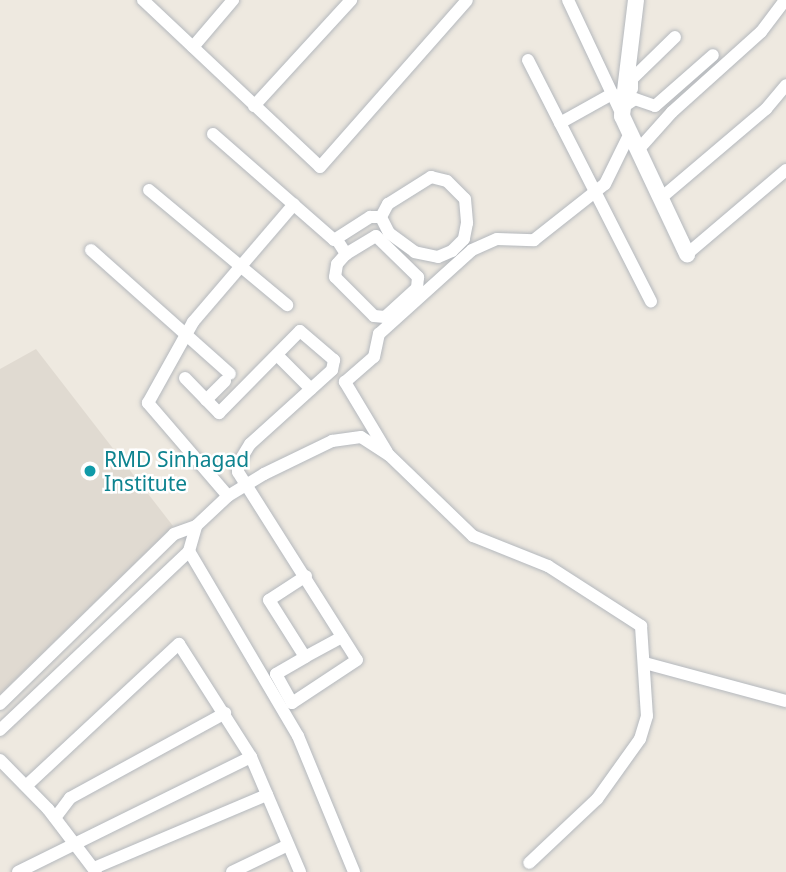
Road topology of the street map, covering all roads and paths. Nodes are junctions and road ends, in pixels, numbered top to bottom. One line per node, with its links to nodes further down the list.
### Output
1 (143, 0): 9 (street)
2 (233, 0): 9 (street)
3 (351, 0): 14 (street)
4 (467, 0): 14 (street)
5 (568, 0): 13 (street)
6 (636, 0): 15 (street)
7 (785, 0): 19 (street)
8 (675, 37): 15 (street)
9 (193, 47): 14 (street)
10 (713, 55): 15 (street)
11 (528, 60): 16 (street)
12 (786, 85): 23 (street)
13 (612, 94): 15 (street); 16 (street)
14 (254, 106)
15 (627, 107): 17 (street)
16 (560, 123): 22 (street)
17 (630, 133): 19 (street); 22 (street)
18 (213, 134): 24 (street)
19 (638, 150): 23 (street)
20 (786, 170): 29 (street)
21 (149, 190): 30 (street)
22 (595, 192): 31 (street); 38 (street)
23 (661, 198): 29 (street)
24 (294, 204): 26 (street); 30 (street)
25 (381, 217): 25 (street); 26 (street)
26 (337, 240): 28 (street)
27 (91, 250): 33 (street)
28 (346, 254): 28 (street)
29 (687, 254)
30 (239, 266): 32 (street); 33 (street)
31 (651, 301)
32 (287, 305)
33 (185, 336): 37 (street); 40 (street)
34 (276, 355): 36 (street); 36 (street); 37 (street)
35 (185, 378): 37 (street)
36 (311, 389): 39 (street)
37 (206, 400)
38 (389, 455): 39 (street); 46 (street)
39 (246, 485): 40 (street); 43 (street)
40 (228, 496): 41 (street)
41 (195, 526): 42 (street); 48 (street)
42 (189, 551): 50 (street); 63 (street)
43 (306, 576): 44 (street); 45 (street)
44 (342, 637): 45 (street); 45 (street)
45 (305, 657)
46 (645, 663): 47 (street); 58 (street)
47 (786, 701)
48 (0, 704)
49 (225, 713): 51 (street); 53 (street); 55 (street)
50 (0, 730)
51 (251, 757): 54 (street); 56 (street)
52 (0, 760): 53 (street)
53 (26, 786): 55 (street)
54 (267, 795): 57 (street); 59 (street)
55 (55, 818): 56 (street)
56 (78, 845): 59 (street); 60 (street)
57 (288, 845): 61 (street); 62 (street)
58 (529, 863)
59 (95, 870)
60 (18, 872)
61 (232, 872)
62 (299, 872)
63 (354, 872)

